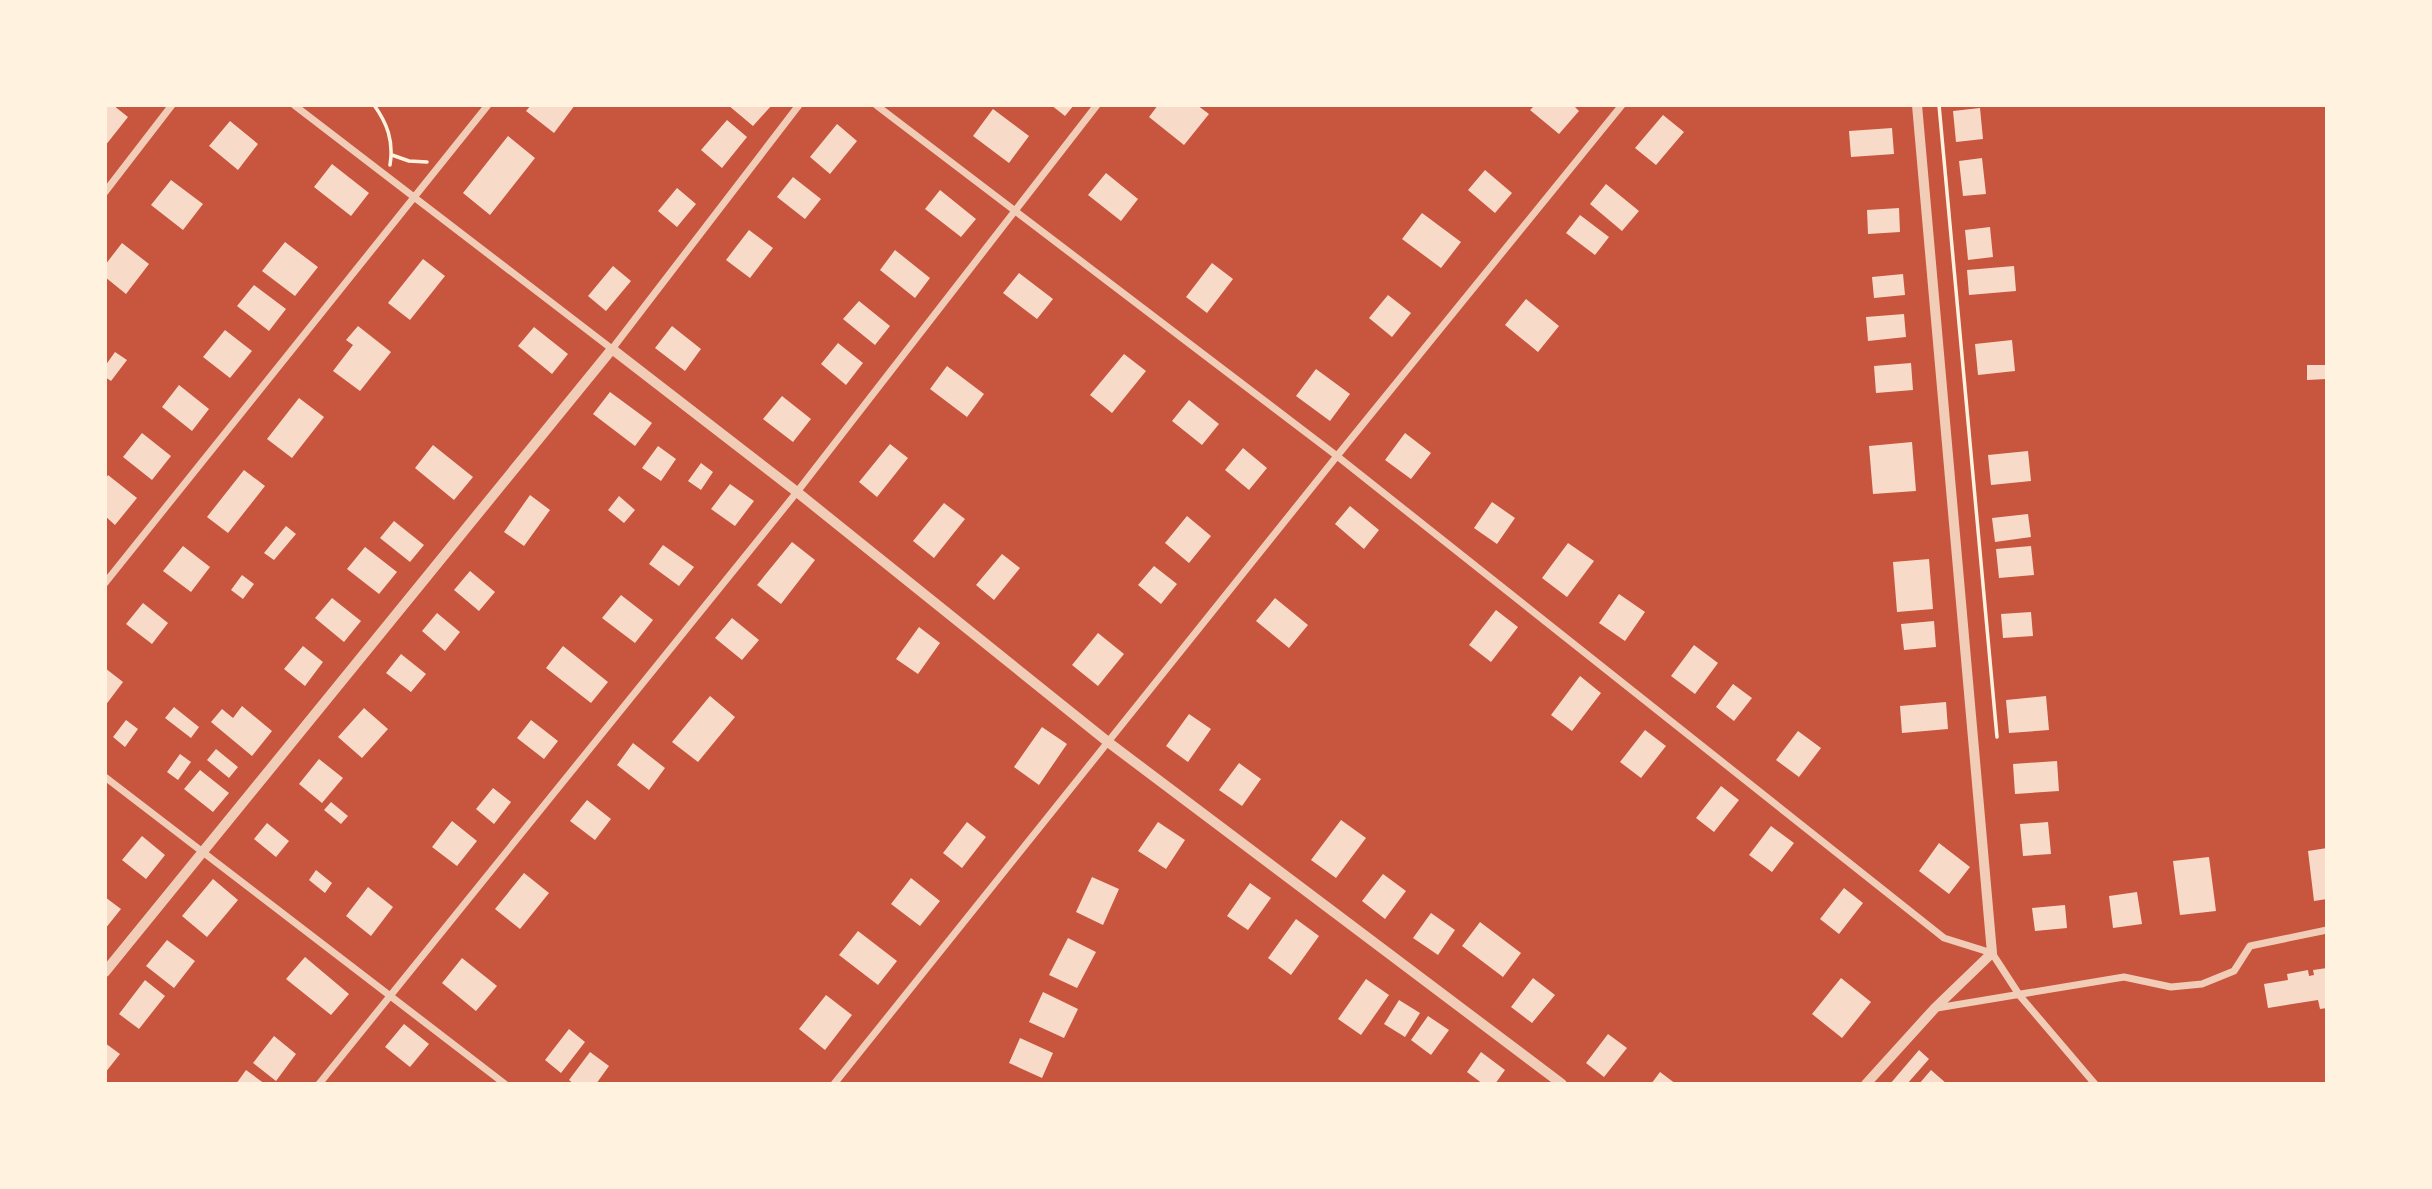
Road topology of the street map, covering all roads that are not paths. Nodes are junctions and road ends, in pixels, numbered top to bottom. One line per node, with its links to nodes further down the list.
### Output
1 (172, 105): 9 (street)
2 (294, 105): 10 (street)
3 (488, 105): 10 (street)
4 (799, 105): 12 (street)
5 (876, 105): 11 (street)
6 (1097, 105): 11 (street)
7 (1622, 105): 13 (street)
8 (1917, 105): 20 (street)
9 (105, 192)
10 (414, 197): 12 (street); 15 (street)
11 (1016, 211): 13 (street); 14 (street)
12 (612, 349): 14 (street); 18 (street)
13 (1337, 456): 16 (street); 20 (street)
14 (797, 492): 16 (street); 23 (street)
15 (105, 583)
16 (1108, 742): 27 (street); 28 (street)
17 (105, 777): 18 (street)
18 (202, 852): 21 (street); 23 (street)
19 (2327, 930): 22 (street)
20 (1992, 953): 22 (street); 24 (street)
21 (105, 972)
22 (2020, 996): 24 (street); 30 (street)
23 (391, 997): 25 (street); 26 (street)
24 (1935, 1008): 29 (street)
25 (319, 1084)
26 (505, 1084)
27 (834, 1084)
28 (1562, 1084)
29 (1866, 1084)
30 (2095, 1084)

